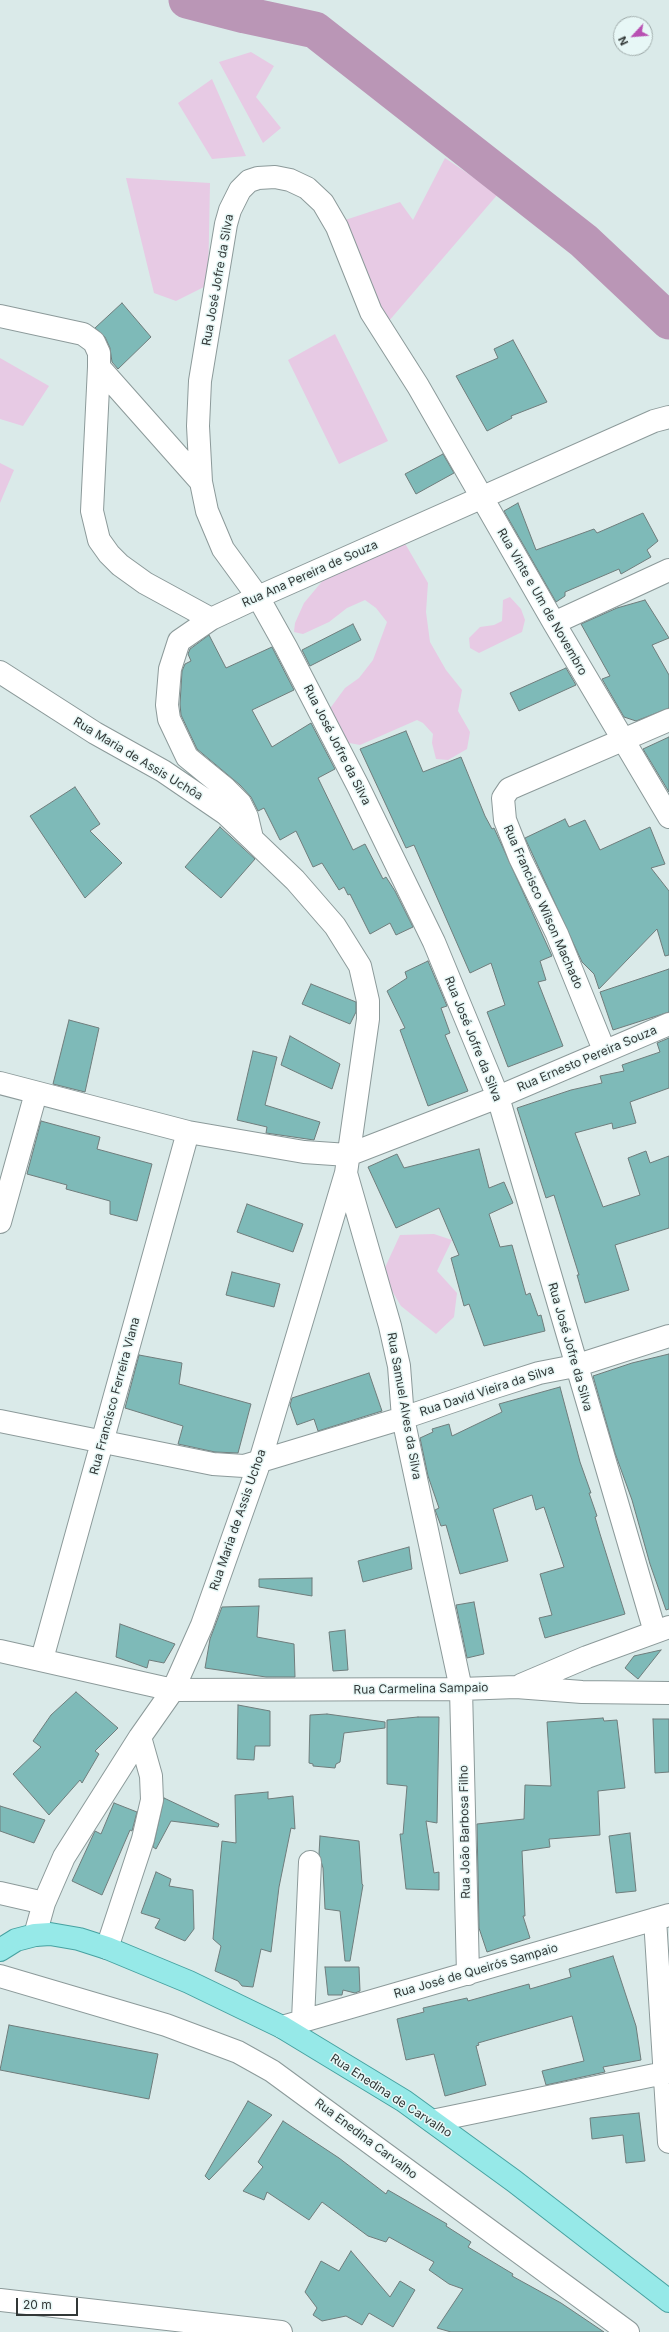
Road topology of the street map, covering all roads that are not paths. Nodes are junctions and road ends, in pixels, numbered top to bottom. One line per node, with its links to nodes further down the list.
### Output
1 (0, 316): 2 (street)
2 (99, 367): 5 (street, Rua José Jofre da Silva); 9 (street)
3 (418, 386): 5 (street, Rua José Jofre da Silva); 6 (street, Rua Vinte e Um de Novembro)
4 (662, 419): 6 (street, Rua Ana Pereira de Souza)
5 (201, 482): 8 (street, Rua José Jofre da Silva)
6 (480, 497): 8 (street, Rua Ana Pereira de Souza); 11 (street, Rua Vinte e Um de Novembro)
7 (669, 570): 11 (street)
8 (258, 597): 10 (street, Rua Ana Pereira de Souza); 22 (street, Rua José Jofre da Silva)
9 (178, 602): 10 (street); 12 (street)
10 (212, 619): 12 (street, Rua Ana Pereira de Souza)
11 (554, 623): 15 (street, Rua Vinte e Um de Novembro)
12 (179, 641): 17 (street)
13 (0, 672): 17 (street, Rua Maria de Assis Uchôa)
14 (669, 720): 15 (street, Rua Francisco Wilson Machado)
15 (623, 740): 16 (street, Rua Vinte e Um de Novembro); 19 (street, Rua Francisco Wilson Machado)
16 (669, 817)
17 (252, 838): 24 (street, Rua Maria de Assis Uchôa)
18 (669, 1024): 19 (street, Rua Ernesto Pereira Souza)
19 (604, 1050): 22 (street, Rua Ernesto Pereira Souza)
20 (0, 1083): 21 (street)
21 (36, 1093): 23 (street); 25 (street)
22 (498, 1097): 24 (street, Rua Ernesto Pereira Souza); 27 (street, Rua José Jofre da Silva)
23 (188, 1132): 24 (street); 30 (street, Rua Francisco Ferreira Viana)
24 (347, 1164): 28 (street, Rua Samuel Alves da Silva); 31 (street, Rua Maria de Assis Uchoa)
25 (0, 1222)
26 (669, 1336): 27 (street, Rua David Vieira da Silva)
27 (575, 1366): 28 (street, Rua David Vieira da Silva); 32 (street, Rua José Jofre da Silva)
28 (403, 1418): 31 (street, Rua David Vieira da Silva); 36 (street, Rua Samuel Alves da Silva)
29 (0, 1422): 30 (street, Rua David Vieira da Silva)
30 (102, 1441): 31 (street, Rua David Vieira da Silva); 34 (street, Rua Francisco Ferreira Viana)
31 (260, 1460): 37 (street, Rua Maria de Assis Uchoa)
32 (662, 1630): 35 (street)
33 (0, 1651): 34 (street, Rua Carmelina Sampaio)
34 (42, 1660): 37 (street, Rua Carmelina Sampaio)
35 (516, 1687): 36 (street, Rua Carmelina Sampaio); 38 (street, Rua Carmelina Sampaio)
36 (461, 1689): 37 (street, Rua Carmelina Sampaio); 47 (street, Rua João Barbosa Filho)
37 (173, 1690): 39 (street, Rua Maria de Assis Uchoa)
38 (669, 1693)
39 (140, 1737): 42 (street, Rua Maria de Assis Uchoa); 45 (street)
40 (310, 1862): 49 (street)
41 (0, 1893): 42 (street)
42 (44, 1902): 44 (street, Rua Maria de Assis Uchoa)
43 (662, 1917): 47 (street, Rua José de Queirós Sampaio); 51 (street)
44 (35, 1936): 45 (main road, Rua Enedina de Carvalho); 46 (main road, Rua Enedina de Carvalho)
45 (107, 1948): 50 (main road, Rua Enedina de Carvalho)
46 (0, 1950)
47 (468, 1974): 49 (street, Rua José de Queirós Sampaio)
48 (0, 1976): 57 (street, Rua Enedina Carvalho)
49 (304, 2020): 50 (street, Rua José de Queirós Sampaio)
50 (282, 2026): 52 (main road, Rua Enedina de Carvalho)
51 (667, 2073): 52 (street); 53 (street)
52 (432, 2121): 55 (main road, Rua Enedina de Carvalho)
53 (669, 2142)
54 (0, 2300): 56 (street)
55 (669, 2301)
56 (281, 2332)
57 (628, 2332)

